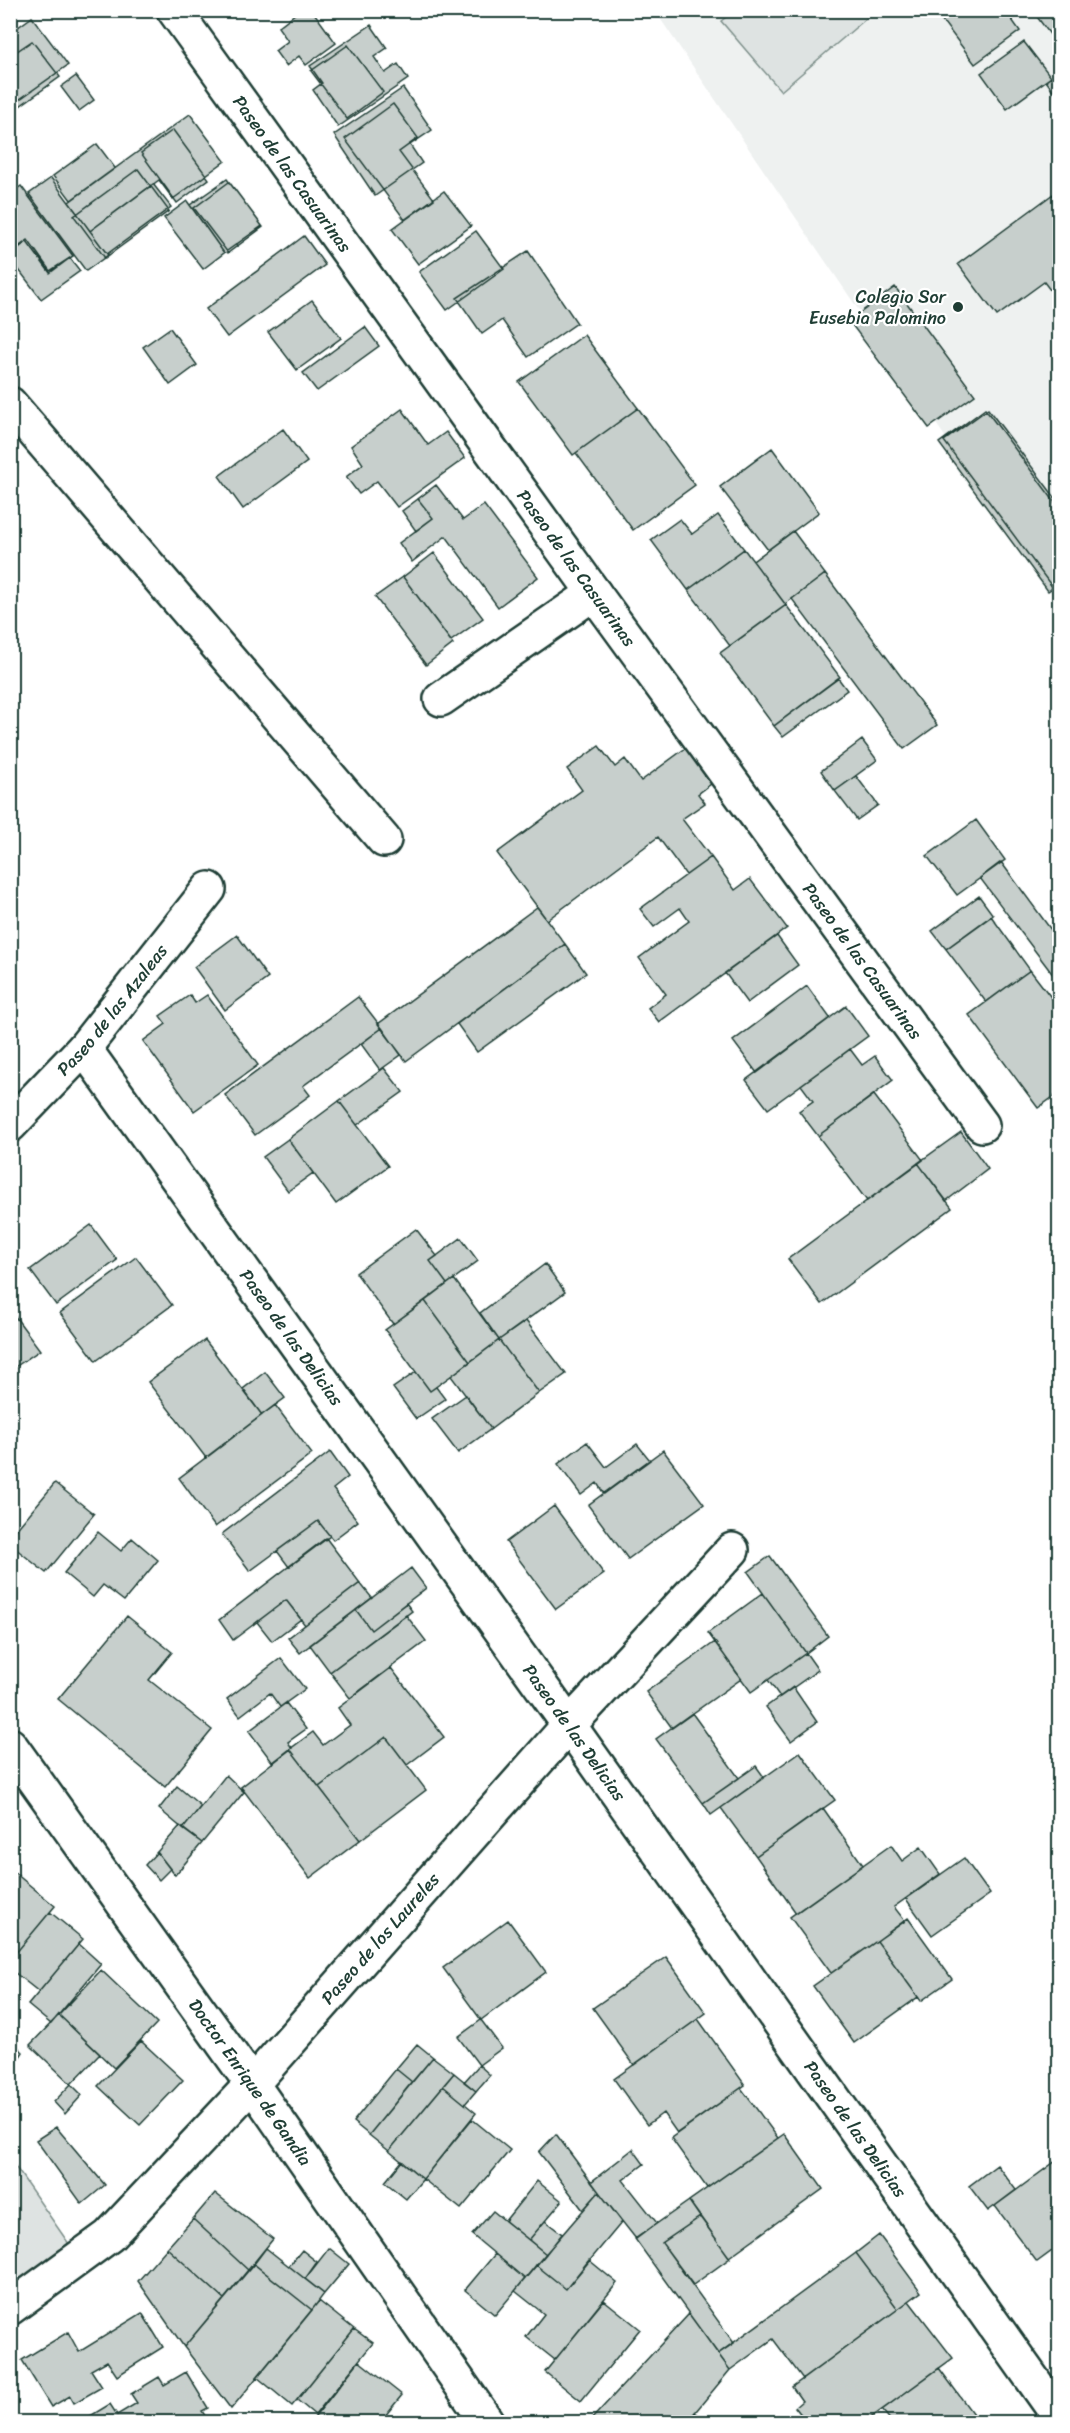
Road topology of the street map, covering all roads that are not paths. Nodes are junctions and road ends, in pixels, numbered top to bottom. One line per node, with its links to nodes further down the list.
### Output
1 (174, 10): 3 (street, Paseo de las Casuarinas)
2 (10, 404): 5 (street)
3 (594, 593): 4 (street); 9 (street, Paseo de las Casuarinas)
4 (441, 699)
5 (384, 840)
6 (209, 888): 7 (street, Paseo de las Azaleas)
7 (84, 1048): 8 (street, Paseo de las Azaleas); 11 (street, Paseo de las Delicias)
8 (10, 1125)
9 (982, 1125)
10 (732, 1550): 11 (street, Paseo de los Laureles)
11 (569, 1725): 13 (street, Paseo de los Laureles); 15 (street, Paseo de las Delicias)
12 (10, 1745): 13 (street, Doctor Enrique de Gandia)
13 (252, 2084): 14 (street, Paseo de los Laureles); 16 (street, Doctor Enrique de Gandia)
14 (10, 2308)
15 (1059, 2418)
16 (487, 2422)

